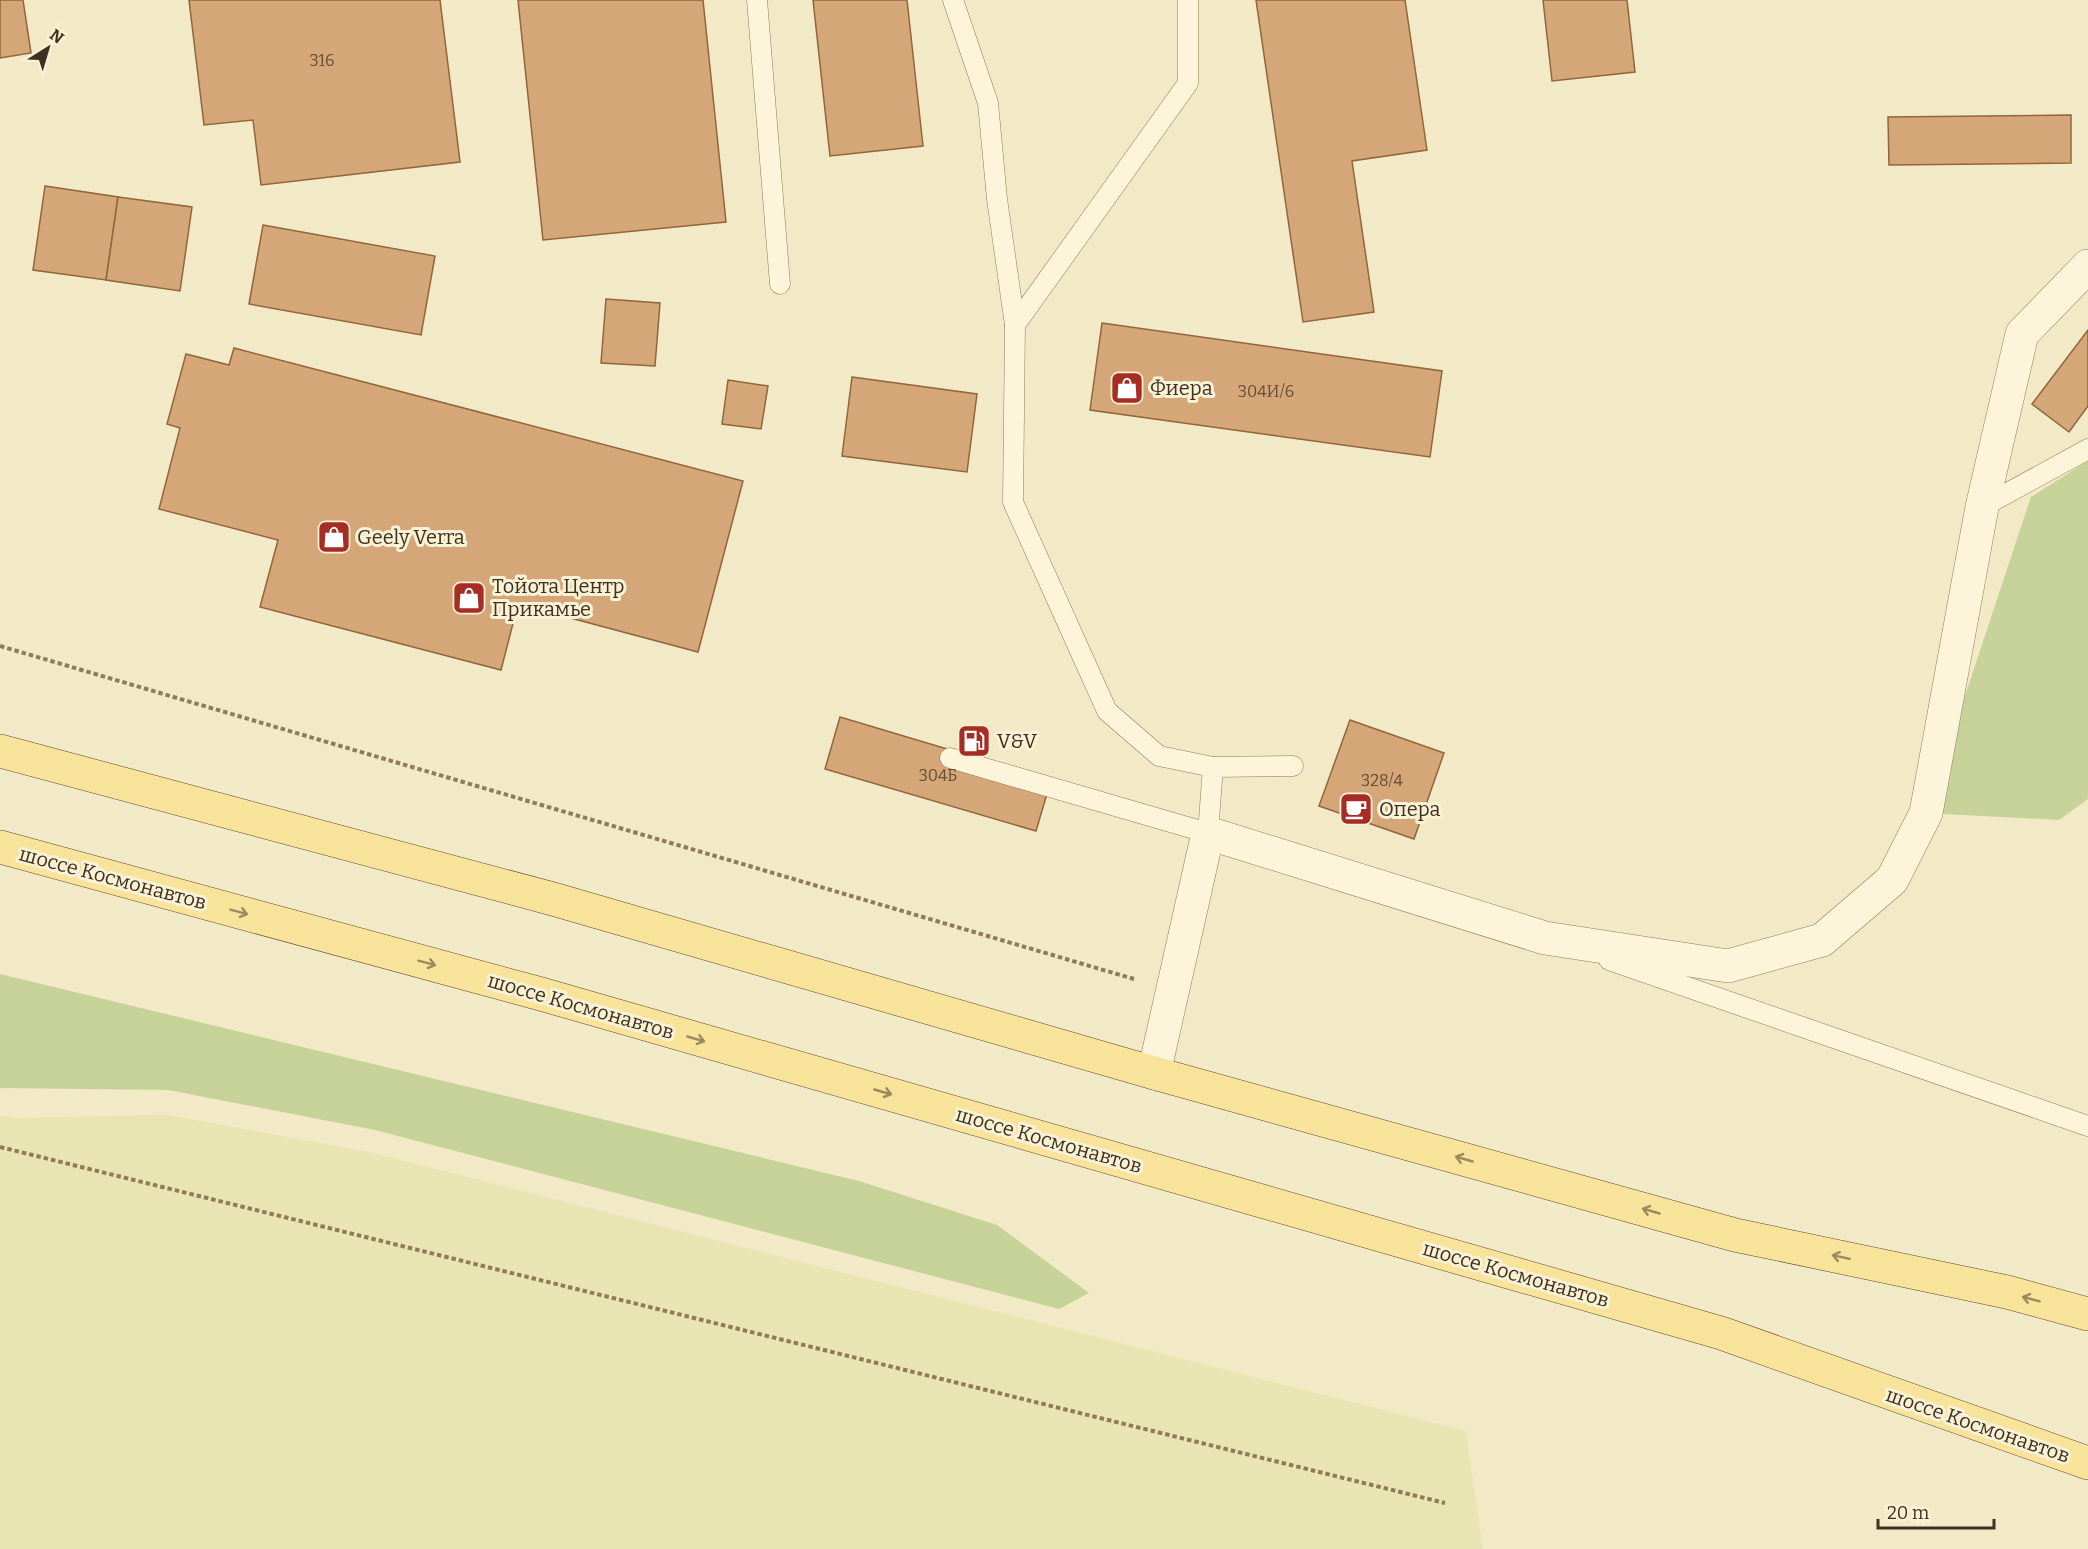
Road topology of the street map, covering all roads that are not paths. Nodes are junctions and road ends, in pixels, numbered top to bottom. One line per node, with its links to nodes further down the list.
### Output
1 (757, 0): 5 (lane)
2 (953, 0): 6 (lane)
3 (1188, 0): 6 (lane)
4 (2088, 266): 8 (street)
5 (780, 284)
6 (1015, 325): 12 (lane)
7 (2088, 449): 8 (lane)
8 (1982, 507): 15 (street)
9 (0, 751): 16 (main road)
10 (950, 758): 13 (lane)
11 (1293, 765): 12 (lane)
12 (1213, 767): 13 (lane)
13 (1208, 833): 15 (street); 16 (street)
14 (0, 847): 19 (main road, шоссе Космонавтов, one-way to 19)
15 (1545, 938): 17 (lane)
16 (1154, 1073): 18 (main road, one-way to 16)
17 (2088, 1126)
18 (2088, 1314)
19 (2088, 1463)

